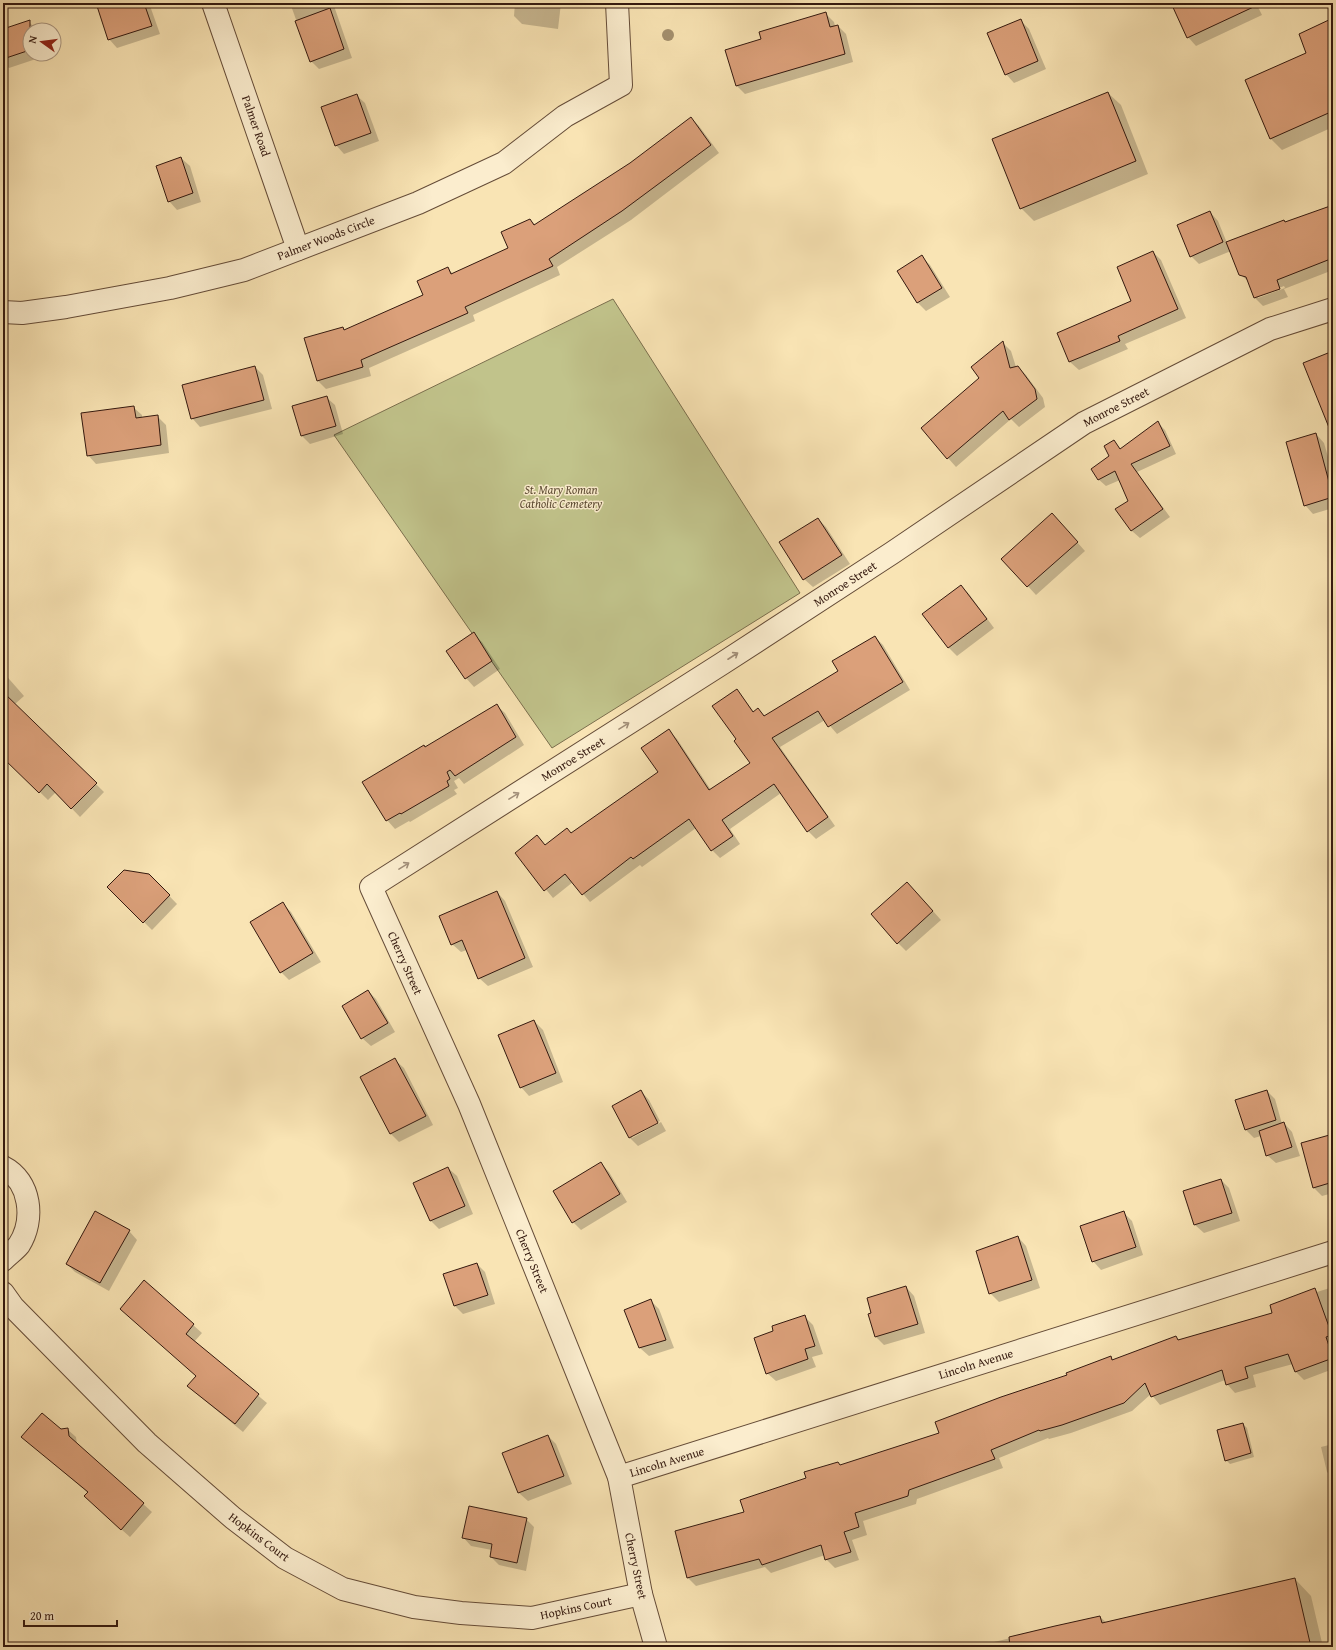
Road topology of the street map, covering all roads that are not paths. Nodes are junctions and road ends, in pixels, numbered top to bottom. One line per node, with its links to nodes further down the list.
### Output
1 (213, 3): 3 (street, Palmer Road)
2 (617, 3): 3 (street, Palmer Woods Circle)
3 (298, 249): 5 (street, Palmer Woods Circle)
4 (1333, 309): 6 (street, Monroe Street, one-way to 4)
5 (3, 312)
6 (371, 887): 11 (street, Cherry Street)
7 (3, 1167): 9 (street)
8 (1333, 1252): 11 (street, Lincoln Avenue)
9 (3, 1260)
10 (3, 1293): 12 (street, Hopkins Court)
11 (618, 1477): 12 (street, Cherry Street)
12 (641, 1594): 13 (street, Cherry Street)
13 (656, 1647)

